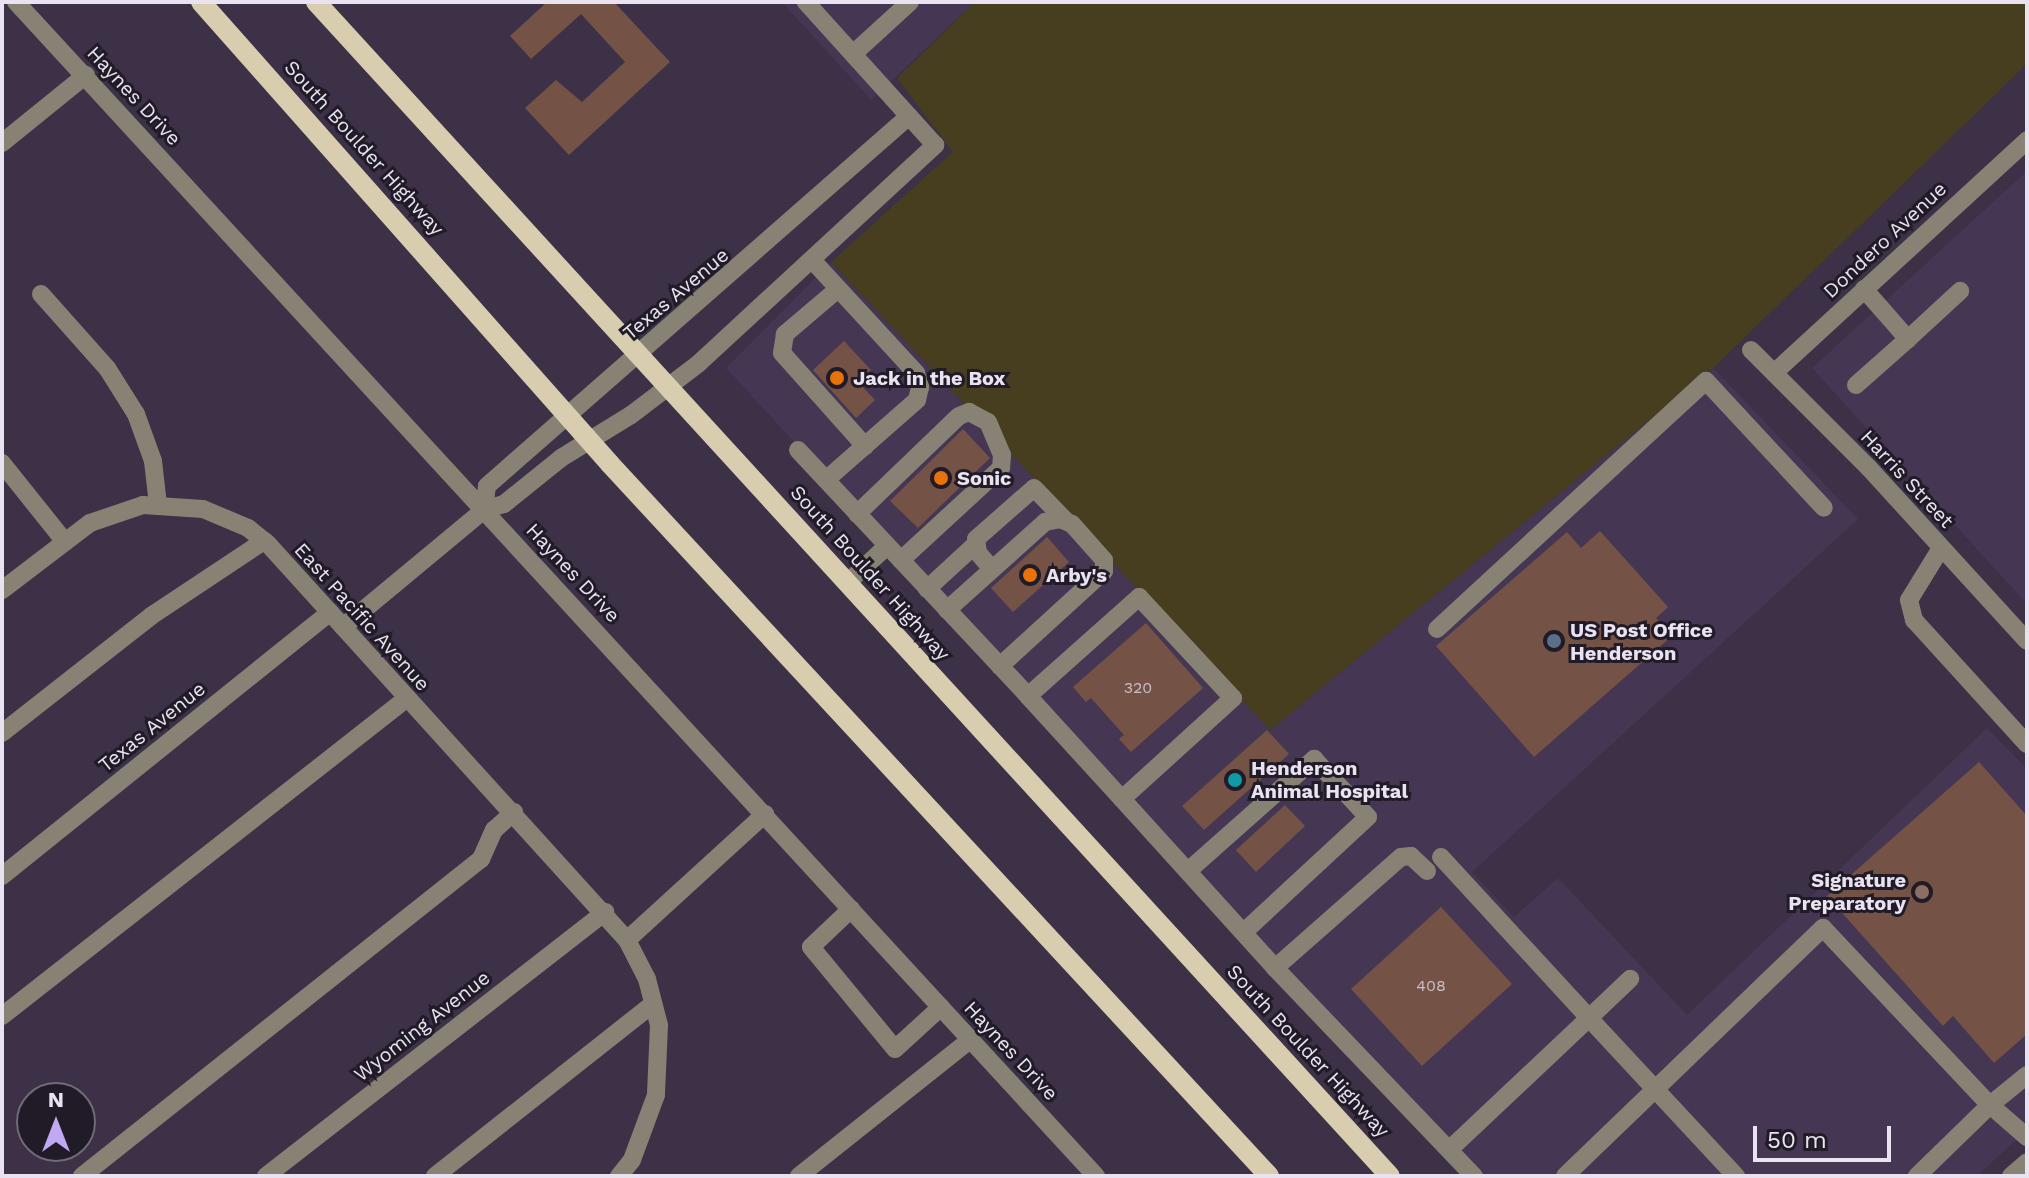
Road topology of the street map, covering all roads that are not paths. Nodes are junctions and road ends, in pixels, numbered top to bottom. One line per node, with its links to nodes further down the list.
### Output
1 (16, 2): 7 (street, Haynes Drive)
2 (201, 2): 22 (main road, South Boulder Highway)
3 (316, 2): 18 (main road, South Boulder Highway)
4 (806, 2): 6 (street)
5 (910, 2): 6 (street)
6 (853, 54): 8 (street)
7 (86, 75): 10 (street); 30 (street, Haynes Drive)
8 (909, 116): 11 (street, Texas Avenue); 18 (street, Texas Avenue)
9 (2027, 140): 13 (street, Dondero Avenue)
10 (2, 143)
11 (813, 261): 12 (street); 21 (street, Texas Avenue)
12 (838, 289): 24 (street); 24 (street)
13 (1864, 289): 16 (street); 19 (street, Dondero Avenue)
14 (1960, 291): 16 (street)
15 (41, 294): 28 (street)
16 (1908, 339): 20 (street)
17 (1751, 350): 19 (street, Harris Street)
18 (637, 356): 21 (main road, South Boulder Highway); 22 (street, Texas Avenue)
19 (1774, 373): 37 (street, Harris Street)
20 (1856, 385)
21 (666, 386): 23 (street, Texas Avenue); 40 (main road, South Boulder Highway)
22 (572, 416): 23 (main road, South Boulder Highway); 30 (street, Texas Avenue)
23 (591, 440): 30 (street, Texas Avenue); 83 (main road, South Boulder Highway)
24 (865, 446): 27 (street)
25 (798, 450): 27 (street)
26 (2, 463): 34 (street)
27 (826, 480): 31 (street)
28 (158, 505): 33 (street, East Pacific Avenue); 34 (street, East Pacific Avenue)
29 (1824, 508): 46 (street)
30 (484, 510): 45 (street, Texas Avenue); 55 (street, Haynes Drive)
31 (857, 514): 36 (street); 38 (street)
32 (1065, 520): 35 (street); 39 (street); 48 (street)
33 (264, 541): 44 (street, East Pacific Avenue); 51 (street)
34 (65, 542): 42 (street, East Pacific Avenue)
35 (976, 544): 39 (street); 41 (street)
36 (887, 546): 38 (street); 40 (street)
37 (1941, 548): 47 (street, Harris Street); 52 (street)
38 (901, 560): 41 (street)
39 (992, 569): 43 (street)
40 (847, 583): 84 (main road, South Boulder Highway)
41 (927, 589): 43 (street)
42 (2, 590)
43 (947, 610): 48 (street)
44 (330, 612): 45 (street, East Pacific Avenue); 59 (street, Texas Avenue)
45 (343, 627): 50 (street, East Pacific Avenue)
46 (1437, 629)
47 (2027, 641)
48 (1000, 666): 49 (street)
49 (1028, 696): 53 (street); 53 (street)
50 (406, 699): 54 (street, East Pacific Avenue); 68 (street)
51 (2, 733)
52 (2027, 744)
53 (1122, 799): 57 (street)
54 (514, 812): 61 (street, East Pacific Avenue); 77 (street)
55 (765, 814): 60 (street, Haynes Drive); 63 (street)
56 (1441, 857): 69 (street)
57 (1188, 871): 62 (street); 62 (street)
58 (1427, 871): 64 (street)
59 (2, 876)
60 (851, 909): 67 (street, Haynes Drive); 67 (street)
61 (605, 912): 63 (street, East Pacific Avenue); 78 (street, Wyoming Avenue)
62 (1244, 932): 64 (street)
63 (627, 940): 66 (street, East Pacific Avenue)
64 (1275, 968): 75 (street)
65 (1630, 979): 69 (street)
66 (653, 1004): 79 (street); 80 (street, East Pacific Avenue)
67 (941, 1007): 70 (street, Haynes Drive)
68 (2, 1016)
69 (1589, 1018): 72 (street); 75 (street)
70 (971, 1039): 81 (street); 82 (street, Haynes Drive)
71 (2027, 1075): 73 (street)
72 (1656, 1088): 73 (street); 86 (street); 87 (street)
73 (1990, 1105): 74 (street); 88 (street)
74 (2027, 1137)
75 (1450, 1149): 85 (street)
76 (2027, 1162): 89 (street)
77 (85, 1175)
78 (266, 1176)
79 (435, 1176)
80 (619, 1176)
81 (799, 1176)
82 (1096, 1176)
83 (1269, 1176)
84 (1390, 1176)
85 (1474, 1176)
86 (1565, 1176)
87 (1736, 1176)
88 (1917, 1176)
89 (2011, 1176)

